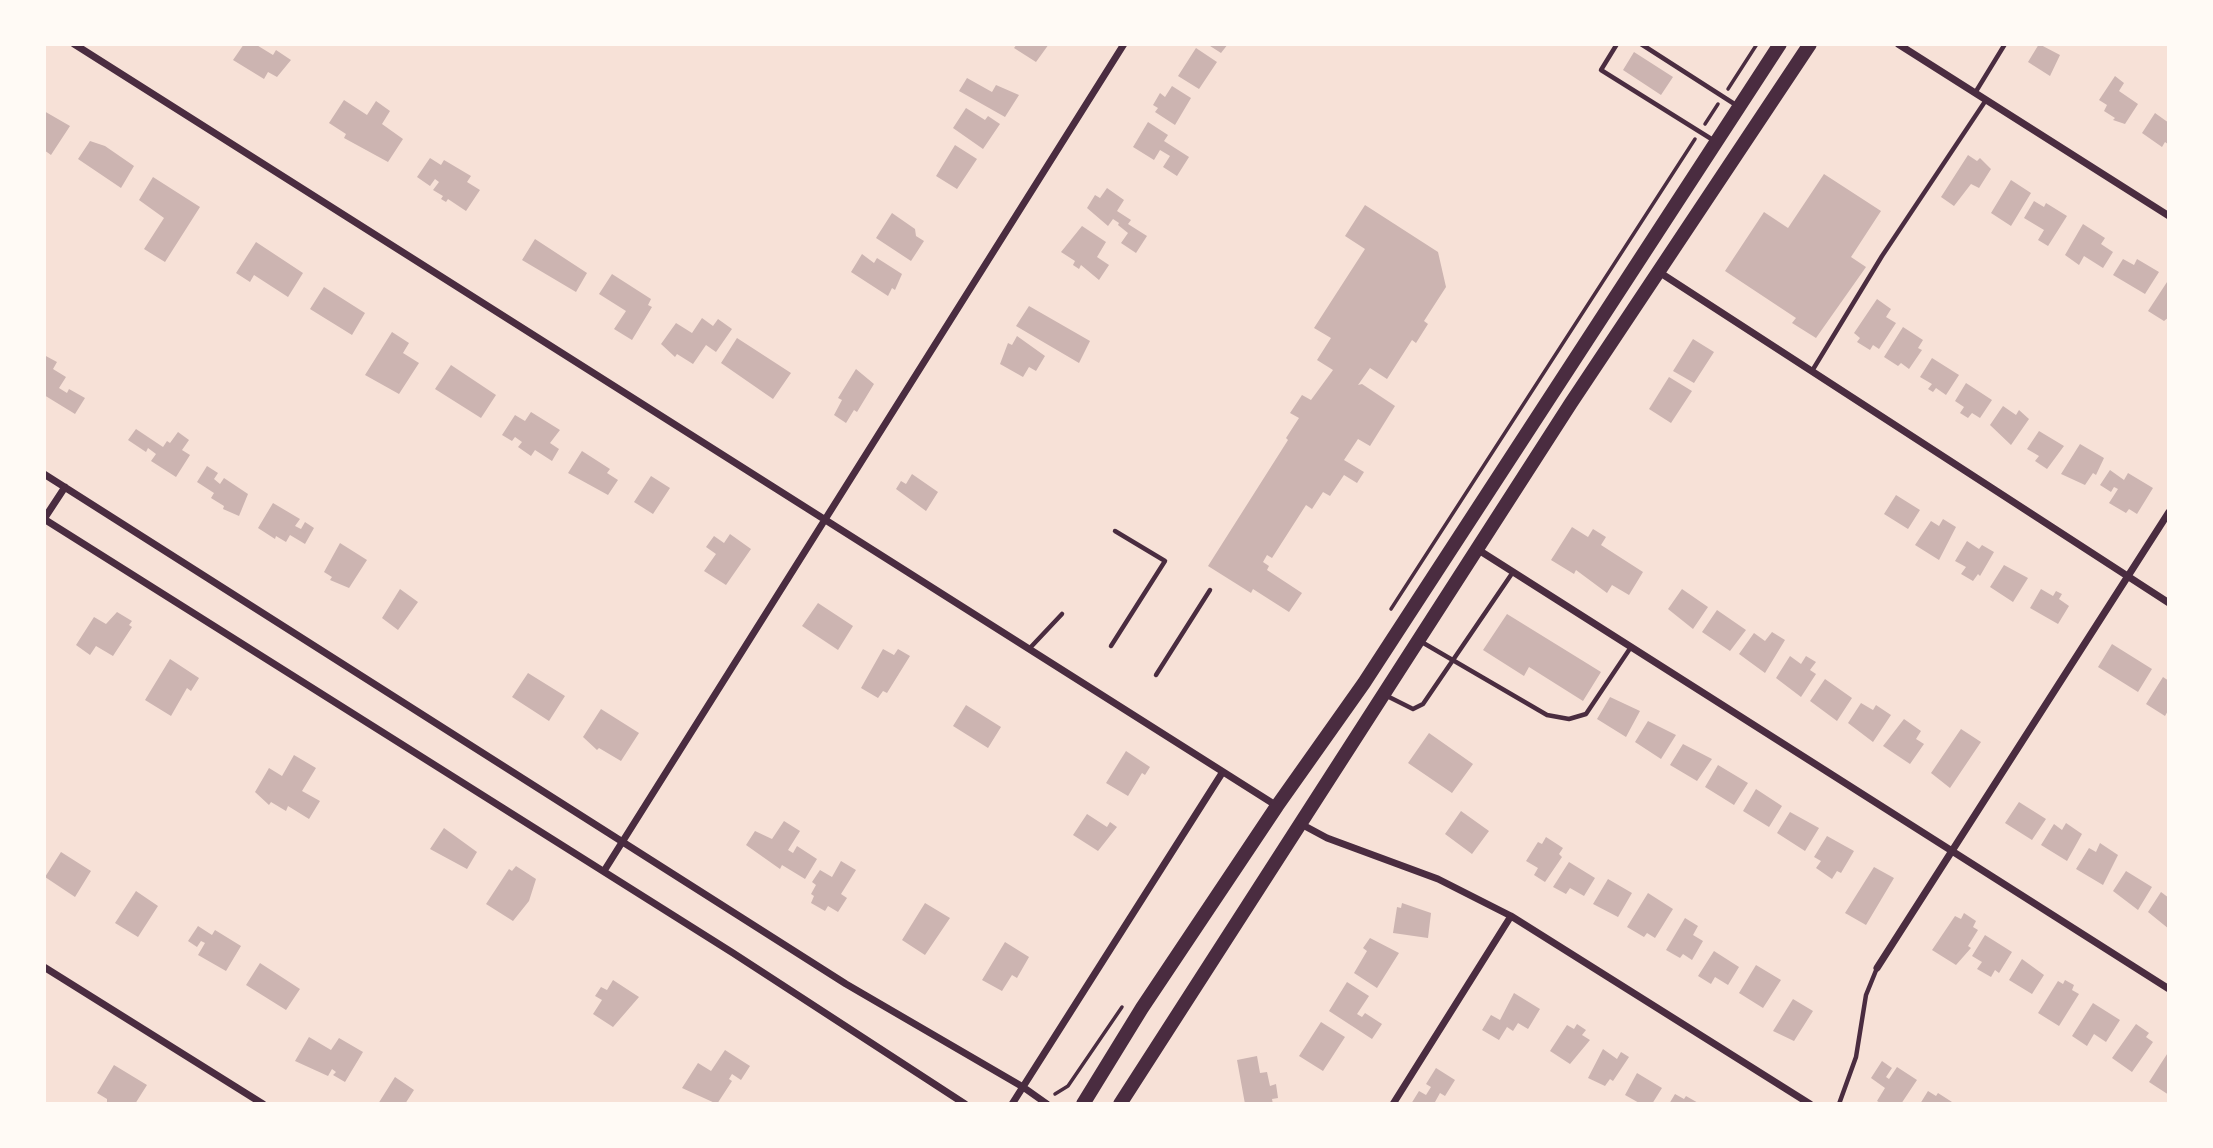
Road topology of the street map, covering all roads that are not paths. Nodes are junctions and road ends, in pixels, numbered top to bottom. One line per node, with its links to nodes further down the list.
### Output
1 (74, 44): 20 (street)
2 (1124, 44): 20 (street)
3 (1617, 44): 12 (lane)
4 (1641, 44): 11 (lane)
5 (1810, 44): 14 (main road)
6 (1898, 44): 9 (street)
7 (2006, 44): 9 (lane)
8 (1777, 45): 11 (main road)
9 (1975, 93): 10 (street)
10 (1986, 100): 13 (street); 15 (lane)
11 (1740, 107): 12 (main road)
12 (1717, 142): 36 (main road)
13 (2169, 216)
14 (1658, 271): 15 (street); 22 (main road)
15 (1812, 371): 24 (street)
16 (44, 474): 17 (street)
17 (65, 487): 19 (street); 38 (street)
18 (2169, 512): 24 (street)
19 (44, 519): 40 (street)
20 (826, 520): 31 (street); 38 (street)
21 (1115, 531): 29 (lane)
22 (1477, 549): 23 (street); 28 (main road)
23 (1513, 571): 30 (street); 32 (lane)
24 (2127, 576): 26 (street); 39 (street)
25 (1210, 590): 33 (lane)
26 (2169, 603)
27 (1062, 614): 31 (lane)
28 (1420, 641): 32 (lane); 34 (main road)
29 (1111, 646)
30 (1631, 646): 32 (lane); 39 (street)
31 (1029, 650): 35 (street)
32 (1453, 660): 34 (lane)
33 (1156, 674)
34 (1385, 695): 37 (main road)
35 (1222, 773): 36 (street); 45 (street)
36 (1276, 806): 50 (main road)
37 (1300, 823): 41 (street); 51 (main road)
38 (623, 840): 40 (street); 45 (street)
39 (1952, 850): 43 (street); 44 (street)
40 (604, 871): 47 (street)
41 (1511, 916): 52 (street); 53 (street)
42 (44, 967): 46 (street)
43 (1877, 968): 54 (lane)
44 (2169, 989)
45 (1023, 1087): 48 (street); 49 (street)
46 (263, 1104)
47 (965, 1104)
48 (1012, 1104)
49 (1047, 1104)
50 (1083, 1104)
51 (1120, 1104)
52 (1393, 1104)
53 (1810, 1104)
54 (1839, 1104)

